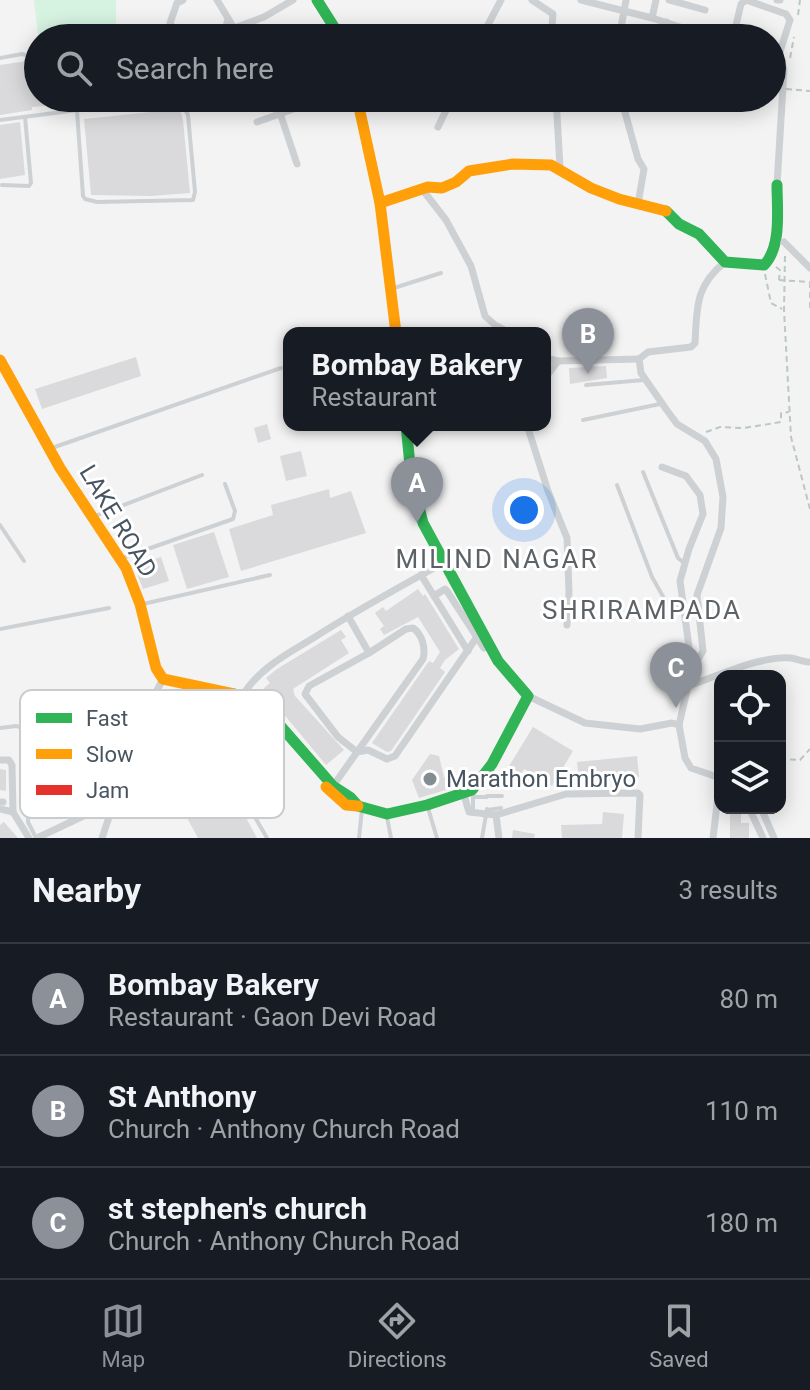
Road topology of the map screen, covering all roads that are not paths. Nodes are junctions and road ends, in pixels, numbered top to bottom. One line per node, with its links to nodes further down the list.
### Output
1 (183, 0): 16 (street)
2 (217, 0): 14 (street)
3 (293, 0): 19 (street)
4 (317, 0): 20 (street)
5 (501, 0): 21 (street)
6 (532, 0): 22 (street)
7 (581, 0): 12 (street)
8 (626, 0): 12 (street)
9 (656, 0): 13 (street)
10 (669, 0): 11 (street)
11 (705, 10)
12 (624, 11): 13 (street); 23 (street)
13 (652, 18): 15 (street)
14 (228, 19): 17 (street); 18 (street)
15 (666, 22): 24 (street)
16 (171, 24)
17 (227, 24)
18 (231, 24)
19 (245, 24)
20 (332, 24)
21 (488, 24)
22 (552, 24)
23 (622, 24)
24 (672, 24)
25 (736, 24): 26 (street)
26 (786, 32)
27 (24, 54): 28 (lane)
28 (0, 58)
29 (68, 112): 39 (lane)
30 (77, 112): 31 (lane)
31 (185, 112)
32 (283, 112): 38 (street)
33 (360, 112): 48 (street)
34 (445, 112): 42 (street)
35 (557, 112): 44 (street)
36 (625, 112): 49 (street)
37 (782, 112): 46 (street)
38 (280, 113): 41 (street); 43 (street)
39 (25, 117): 40 (lane); 45 (lane)
40 (0, 120)
41 (257, 122)
42 (438, 127)
43 (297, 164)
44 (560, 167): 47 (street); 49 (street)
45 (2, 185)
46 (777, 185): 50 (street); 51 (street)
47 (422, 189): 48 (street); 56 (street)
48 (380, 203): 54 (street)
49 (638, 204): 51 (street)
50 (782, 240): 52 (street, bridge)
51 (725, 262): 58 (street)
52 (810, 268)
53 (441, 273): 54 (lane)
54 (391, 289): 55 (street)
55 (395, 327)
56 (501, 327)
57 (551, 359): 60 (street)
58 (639, 359): 60 (street); 63 (street)
59 (0, 361): 69 (street, LAKE ROAD)
60 (558, 361): 62 (street)
61 (281, 368): 69 (lane)
62 (551, 370)
63 (646, 380): 64 (lane); 65 (street)
64 (586, 385)
65 (663, 403): 66 (lane); 95 (street)
66 (583, 420)
67 (407, 431): 79 (street)
68 (529, 431): 88 (street)
69 (49, 448): 75 (street, LAKE ROAD)
70 (662, 467): 80 (street)
71 (643, 472): 80 (lane)
72 (202, 475): 75 (lane)
73 (225, 484): 77 (lane)
74 (617, 485): 86 (lane)
75 (93, 517): 77 (street, LAKE ROAD)
76 (0, 525): 78 (lane)
77 (120, 559): 84 (street, LAKE ROAD)
78 (24, 561)
79 (445, 562): 82 (street); 90 (street)
80 (684, 563): 86 (street)
81 (270, 575): 84 (lane)
82 (421, 575): 83 (street); 87 (street)
83 (434, 596): 90 (street); 92 (street)
84 (140, 604): 96 (street, LAKE ROAD)
85 (109, 608): 89 (lane)
86 (683, 611): 95 (street)
87 (348, 616): 93 (street); 101 (street)
88 (567, 625)
89 (0, 629)
90 (479, 635): 91 (street); 92 (street); 102 (street)
91 (484, 648)
92 (468, 651): 108 (street)
93 (369, 653): 108 (street); 108 (street)
94 (810, 662): 97 (street)
95 (692, 669): 97 (street)
96 (161, 684): 98 (street); 99 (lane); 100 (street)
97 (688, 686): 103 (street)
98 (158, 690)
99 (166, 690)
100 (213, 690)
101 (246, 690)
102 (528, 696): 103 (street); 113 (street)
103 (679, 725): 110 (street)
104 (20, 727): 105 (lane)
105 (0, 728)
106 (284, 732): 111 (street)
107 (289, 732): 111 (street)
108 (357, 752): 111 (street)
109 (0, 760): 118 (street)
110 (714, 776)
111 (332, 786): 116 (street)
112 (502, 796): 113 (lane)
113 (467, 797): 115 (street); 117 (street)
114 (1, 804): 118 (street)
115 (427, 805): 120 (street); 134 (lane)
116 (360, 807): 120 (street); 132 (lane)
117 (487, 811): 119 (street); 135 (lane)
118 (13, 812): 128 (street)
119 (499, 812): 136 (street); 137 (street)
120 (387, 814): 133 (lane)
121 (716, 814): 138 (street)
122 (752, 814): 139 (street)
123 (764, 814): 140 (street)
124 (28, 818): 129 (lane)
125 (79, 818): 129 (street)
126 (108, 818): 130 (street)
127 (255, 818): 131 (lane)
128 (29, 838)
129 (36, 838)
130 (102, 838)
131 (267, 838)
132 (359, 838)
133 (391, 838)
134 (437, 838)
135 (482, 838)
136 (499, 838)
137 (638, 838)
138 (713, 838)
139 (763, 838)
140 (774, 838)

